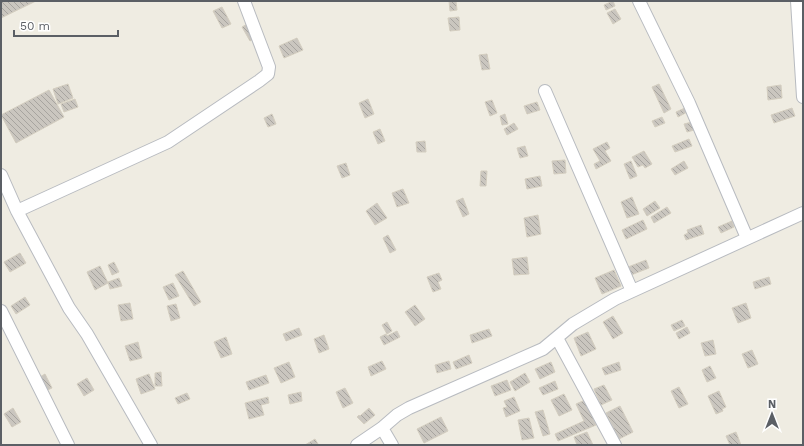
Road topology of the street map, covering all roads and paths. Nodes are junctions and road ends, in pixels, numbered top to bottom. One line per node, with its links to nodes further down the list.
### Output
1 (244, 1): 7 (street)
2 (639, 1): 9 (street)
3 (797, 1): 5 (street)
4 (545, 91): 10 (street)
5 (803, 97)
6 (1, 175): 7 (street)
7 (17, 211): 15 (street)
8 (803, 213): 9 (street)
9 (747, 238): 10 (street)
10 (632, 291): 12 (street)
11 (1, 311): 14 (street)
12 (557, 338): 13 (street); 18 (street)
13 (382, 428): 16 (street); 17 (street)
14 (68, 445)
15 (151, 445)
16 (357, 445)
17 (392, 445)
18 (615, 445)

